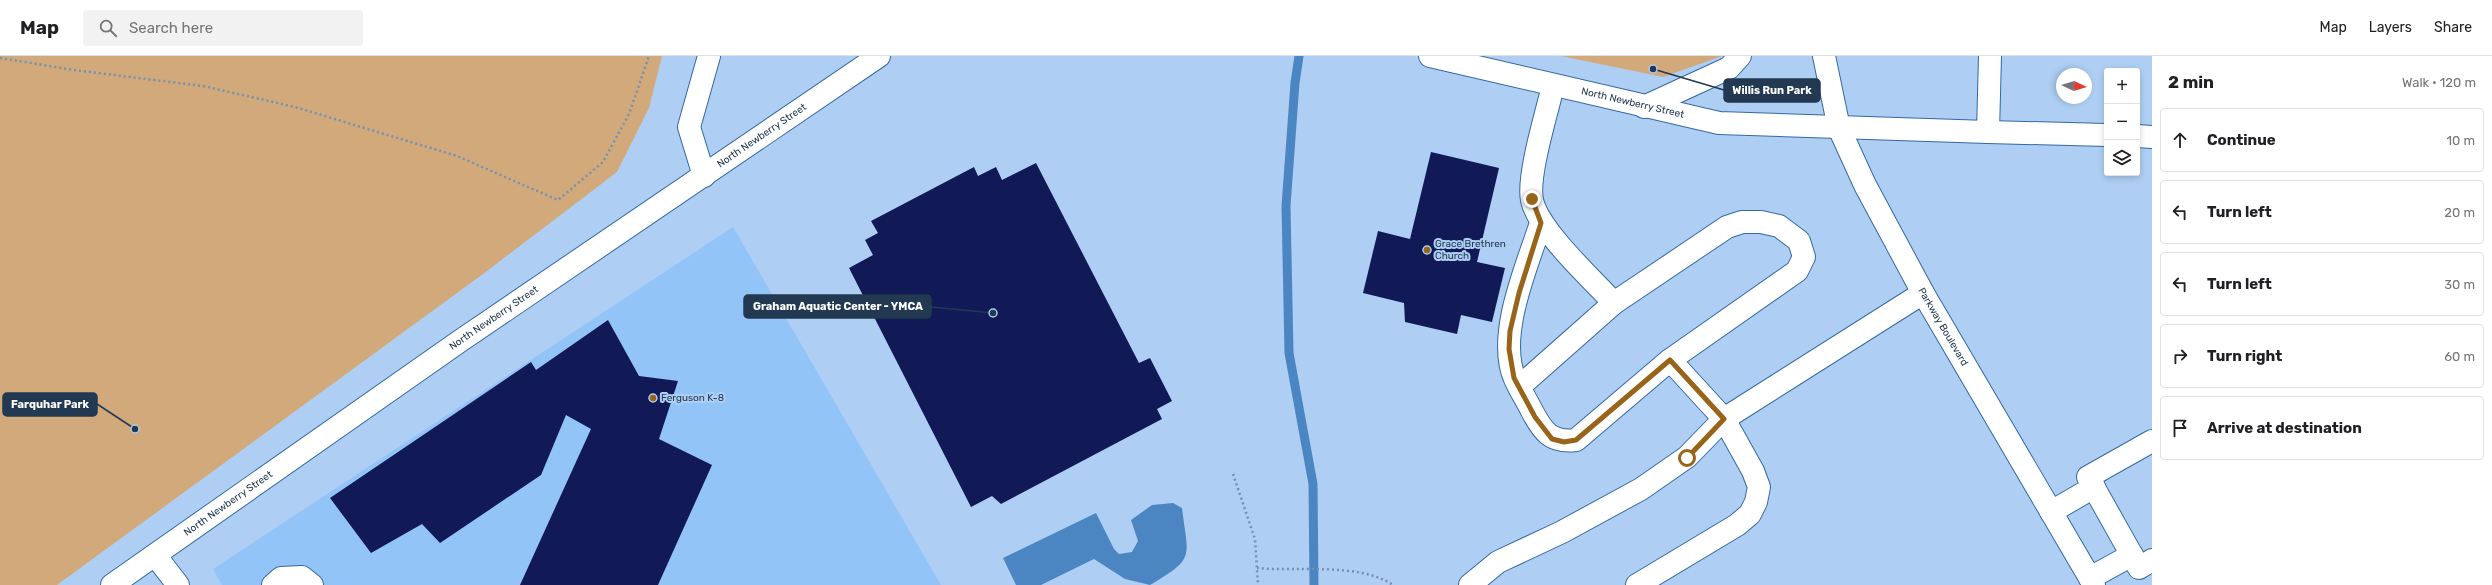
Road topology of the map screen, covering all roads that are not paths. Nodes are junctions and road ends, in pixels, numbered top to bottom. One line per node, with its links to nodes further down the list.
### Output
1 (709, 56): 14 (street)
2 (879, 56): 14 (street, North Newberry Street)
3 (1430, 56): 7 (street, North Newberry Street)
4 (1740, 56): 8 (street)
5 (1824, 56): 9 (street, Parkway Boulevard)
6 (1990, 56): 10 (street)
7 (1554, 86): 8 (street, North Newberry Street); 15 (street)
8 (1644, 107): 9 (street, North Newberry Street)
9 (1839, 128): 10 (street, North Newberry Street); 16 (street, Parkway Boulevard)
10 (1988, 132): 11 (street, North Newberry Street)
11 (2104, 136)
12 (2140, 136): 13 (street)
13 (2152, 137)
14 (704, 176): 24 (street, North Newberry Street)
15 (1541, 223): 17 (street); 19 (street)
16 (1923, 293): 20 (street); 23 (street, Parkway Boulevard)
17 (1614, 303): 18 (street); 19 (street)
18 (1670, 360): 19 (street); 20 (street)
19 (1519, 387)
20 (1724, 419): 31 (street); 32 (street)
21 (2152, 440): 22 (street)
22 (2094, 488): 23 (street); 25 (street)
23 (2051, 512): 26 (street, Parkway Boulevard)
24 (154, 555): 27 (street, North Newberry Street); 28 (street)
25 (2142, 558): 26 (street)
26 (2092, 582)
27 (112, 585)
28 (178, 585)
29 (273, 585): 30 (street)
30 (312, 585)
31 (1470, 585)
32 (1636, 585)

